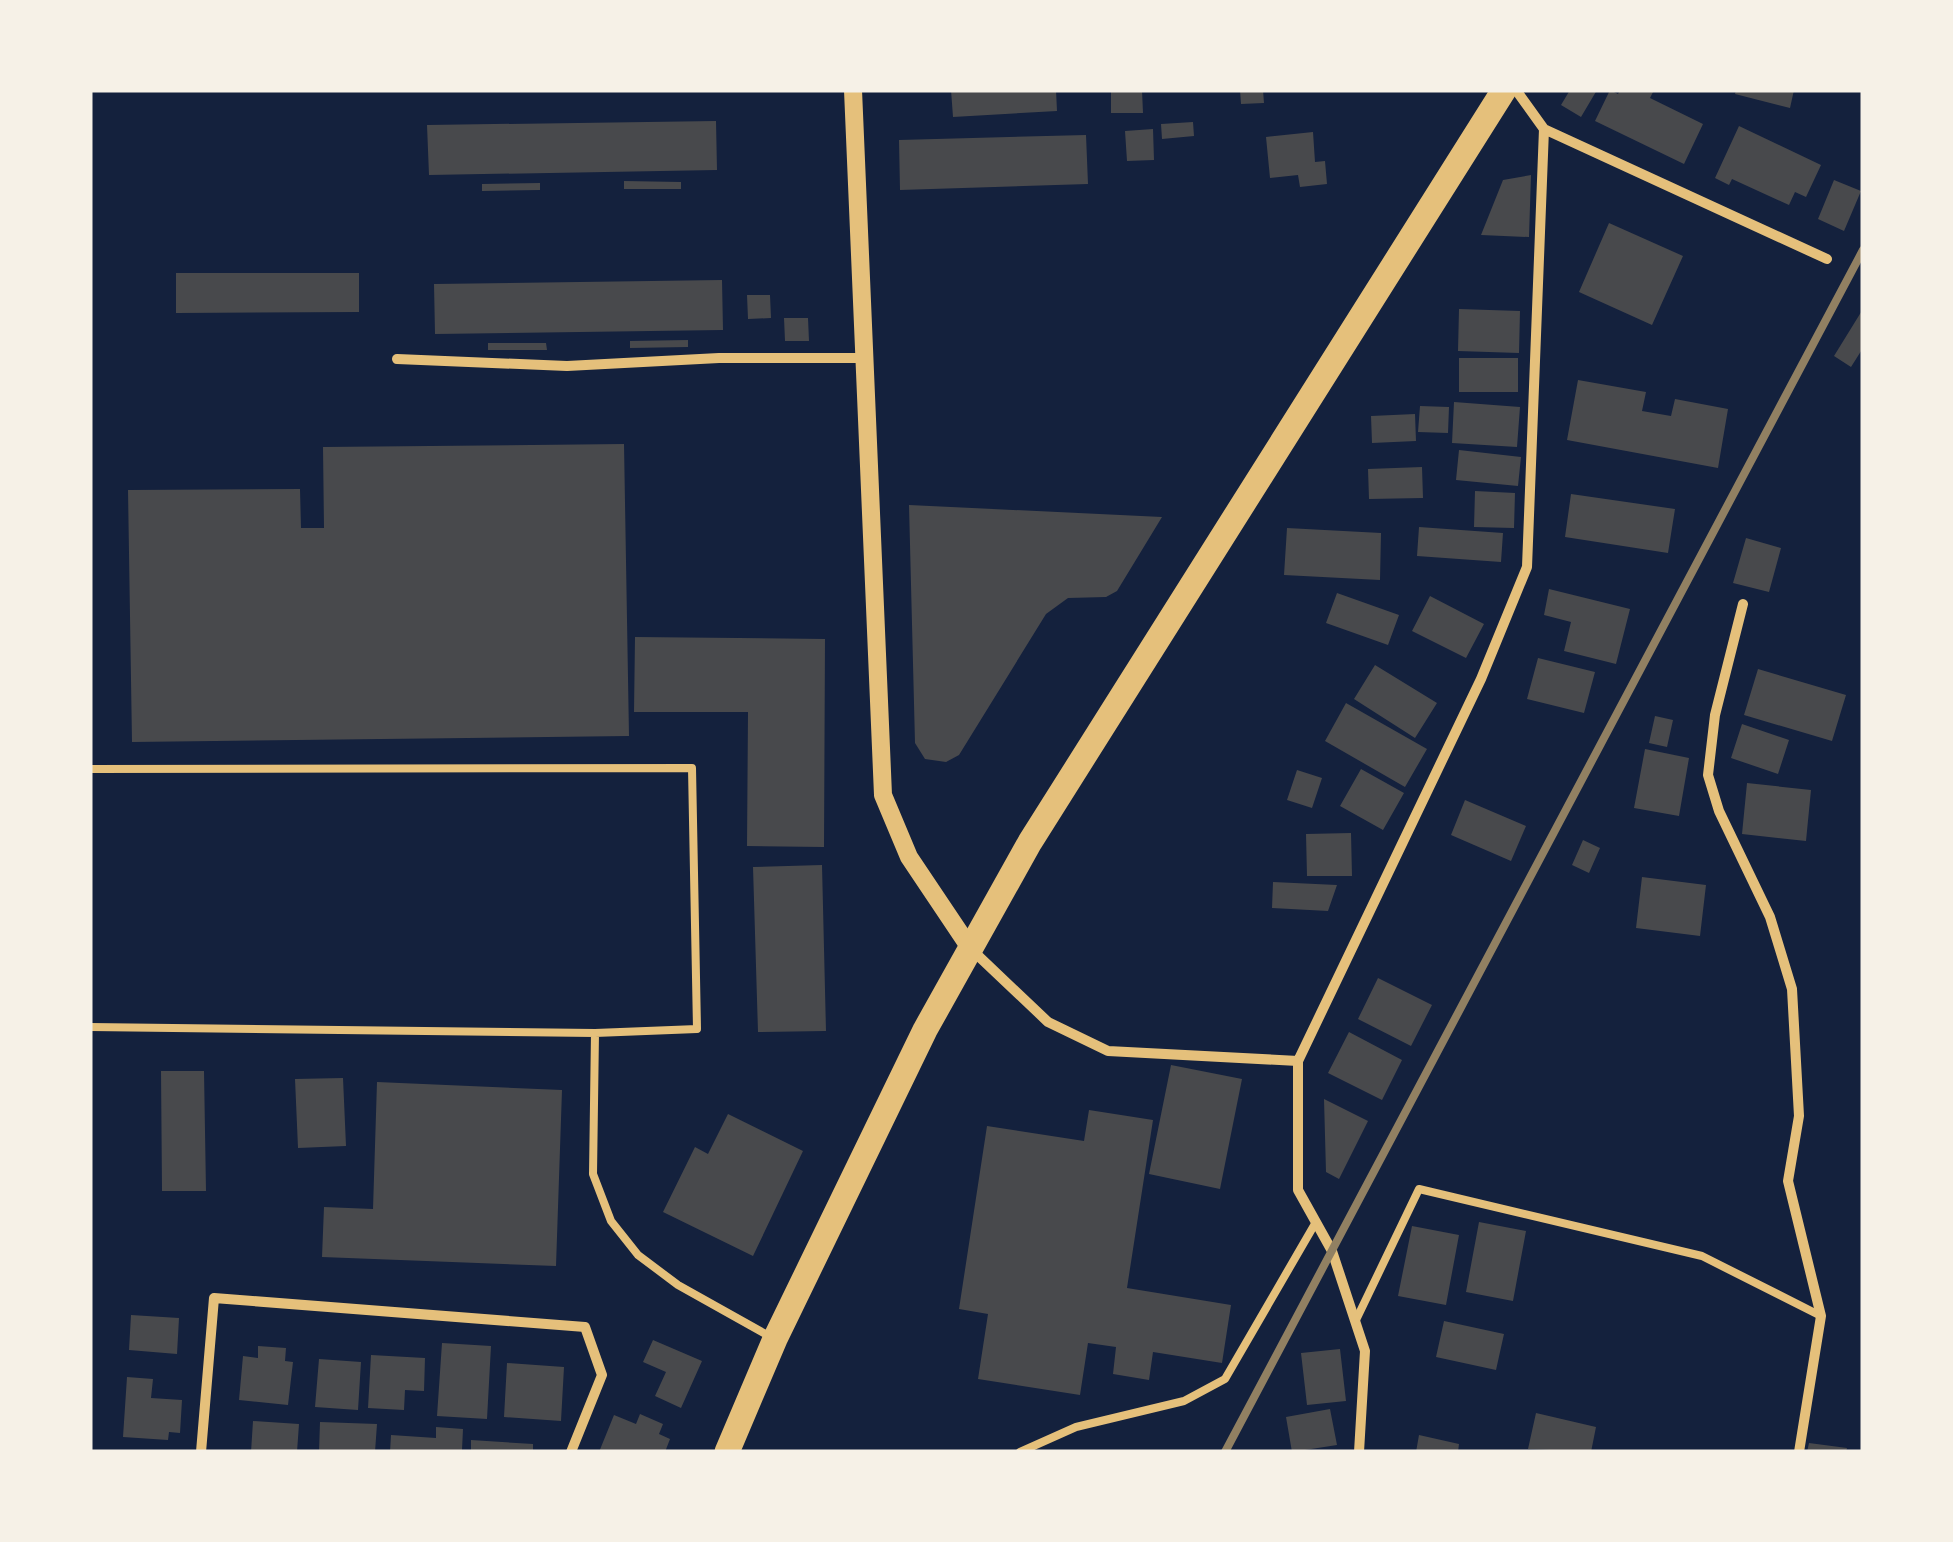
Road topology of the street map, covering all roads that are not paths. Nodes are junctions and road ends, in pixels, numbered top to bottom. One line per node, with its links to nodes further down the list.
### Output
1 (854, 90): 6 (street)
2 (1504, 90): 10 (main road)
3 (1516, 90): 4 (street)
4 (1544, 129): 5 (street); 13 (street)
5 (1827, 260)
6 (865, 358): 7 (street); 10 (street)
7 (397, 359)
8 (1743, 604): 15 (street)
9 (90, 769): 12 (lane)
10 (970, 948): 13 (street); 17 (main road)
11 (90, 1027): 12 (lane)
12 (595, 1033): 17 (lane)
13 (1298, 1061): 14 (street)
14 (1316, 1222): 16 (street); 21 (lane)
15 (1821, 1316): 16 (lane); 23 (street)
16 (1356, 1321): 22 (street)
17 (775, 1339): 20 (main road)
18 (201, 1452): 19 (street)
19 (571, 1452)
20 (727, 1452)
21 (1020, 1452)
22 (1359, 1452)
23 (1798, 1452)

